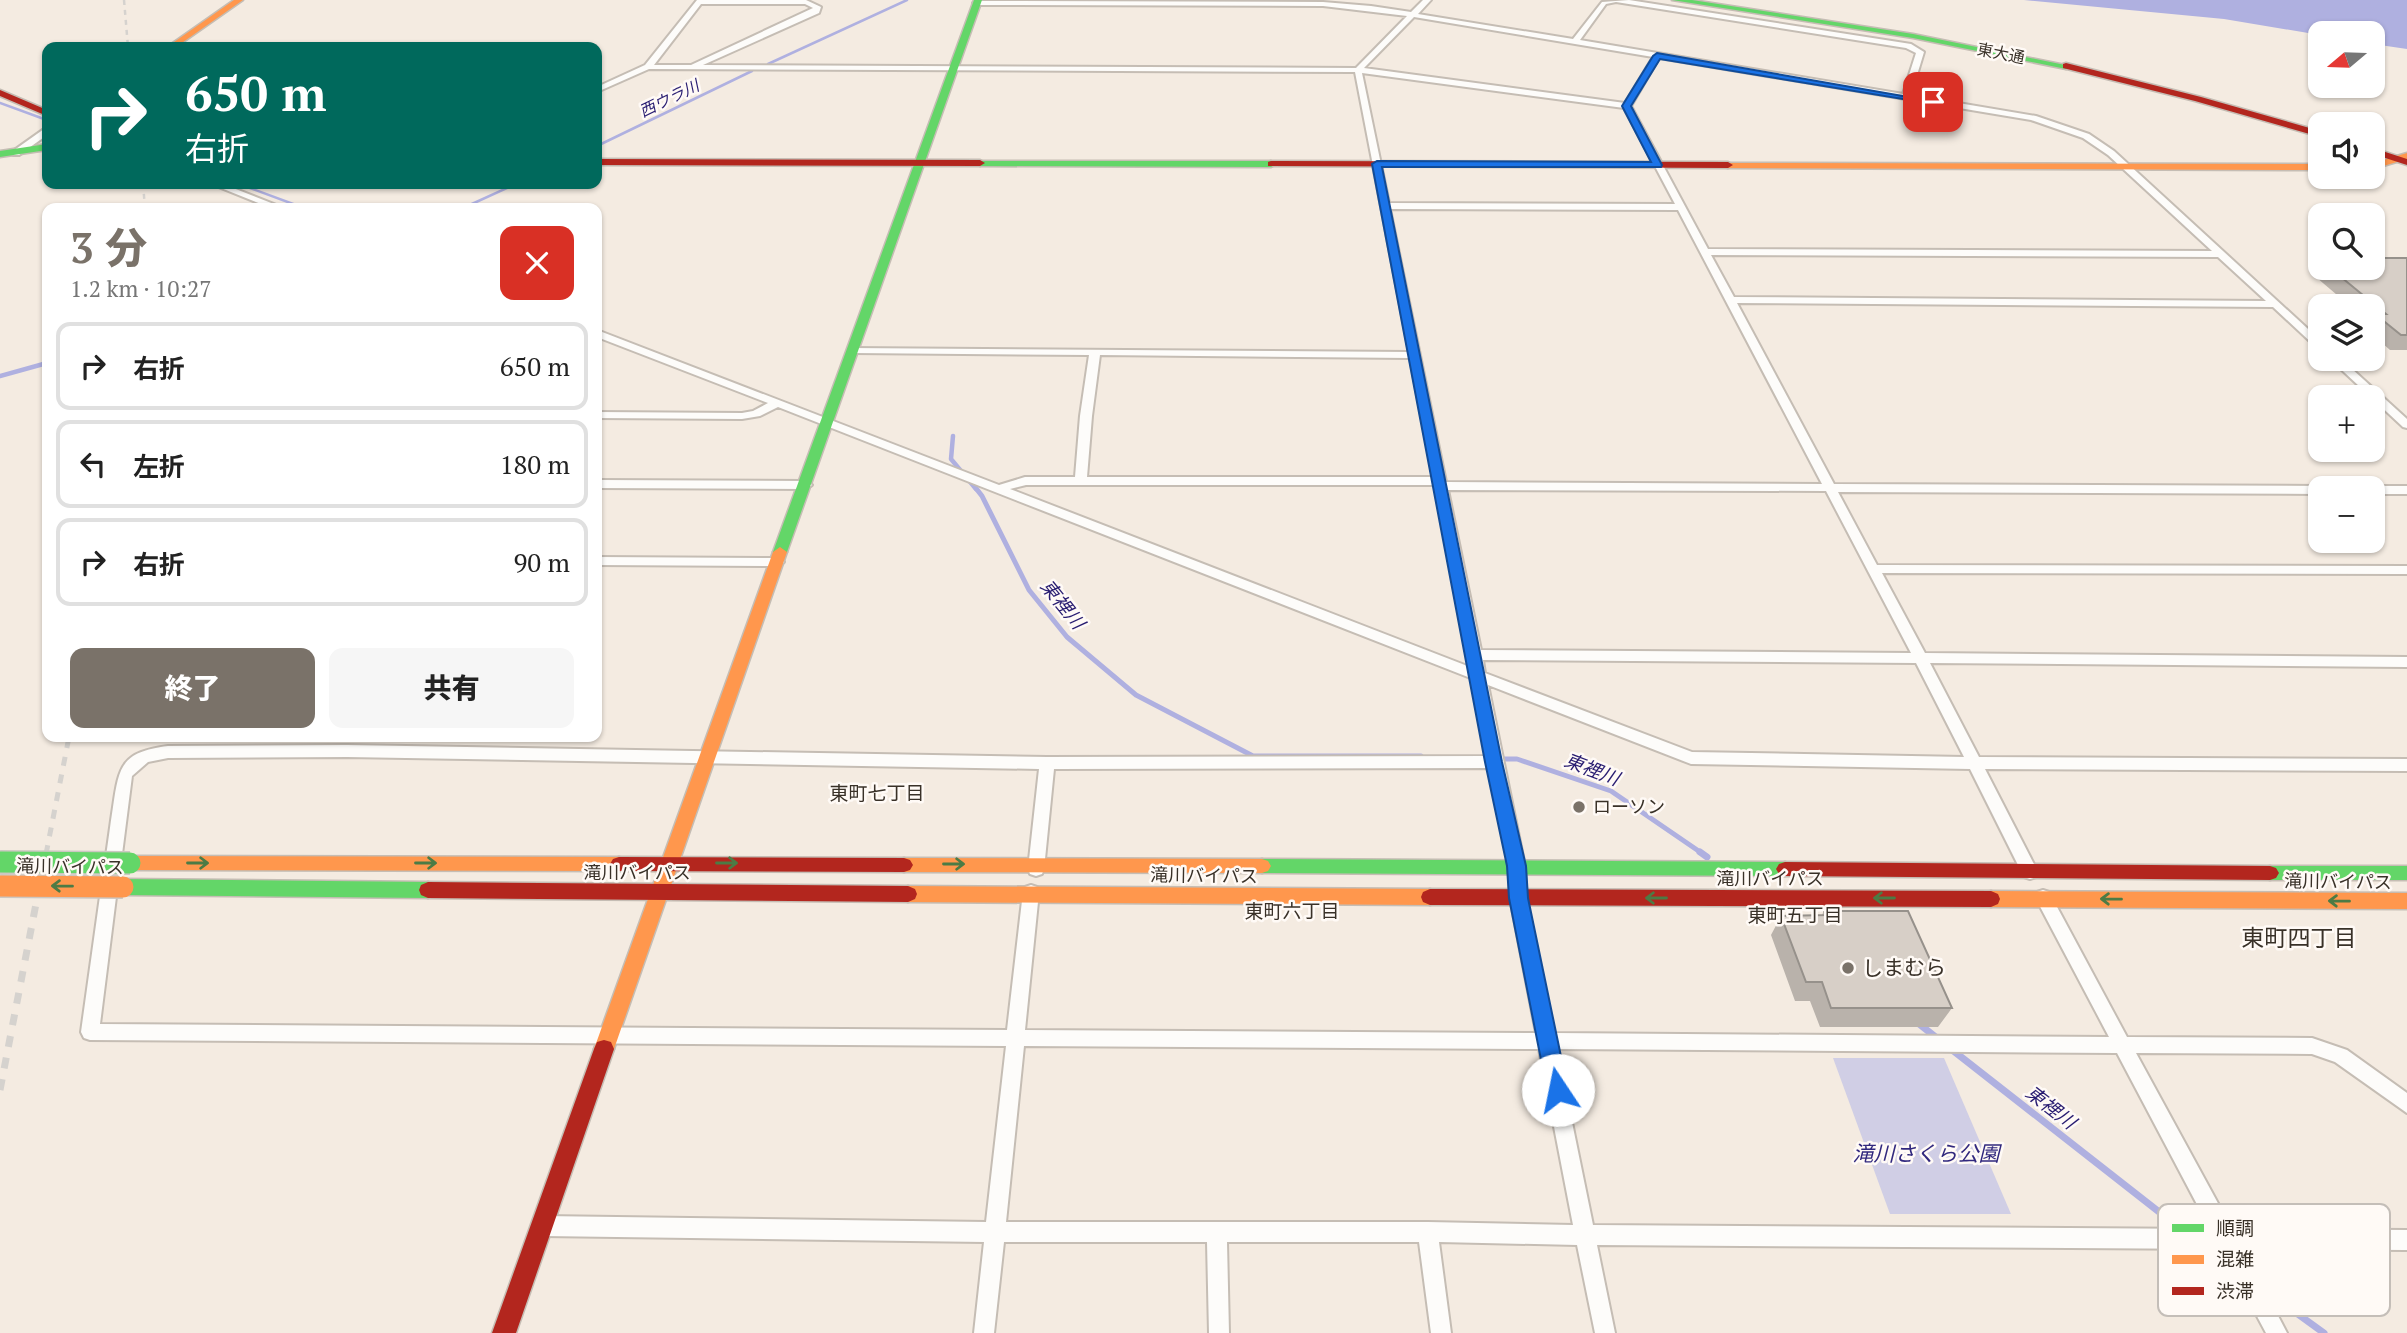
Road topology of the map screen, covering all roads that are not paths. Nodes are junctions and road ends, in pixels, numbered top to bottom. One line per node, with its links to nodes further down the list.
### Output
1 (239, 0): 9 (main road)
2 (1427, 0): 8 (street)
3 (1676, 0): 22 (main road, 東大通)
4 (1704, 0): 21 (main road, 東大通)
5 (700, 1): 12 (street); 13 (street)
6 (978, 2): 7 (street); 14 (main road)
7 (1339, 3): 8 (street)
8 (1412, 15): 10 (street); 15 (street)
9 (178, 42)
10 (1575, 42): 11 (street); 18 (street)
11 (1657, 56): 18 (street); 19 (street)
12 (648, 67): 13 (street); 16 (street)
13 (690, 68): 14 (street)
14 (954, 68): 15 (street); 30 (main road)
15 (1358, 70): 19 (street); 33 (street)
16 (602, 88)
17 (0, 93): 20 (main road)
18 (1906, 97): 35 (street)
19 (1626, 106): 34 (street)
20 (42, 111)
21 (2308, 125)
22 (2308, 131)
23 (42, 134): 26 (street)
24 (42, 148): 26 (main road)
25 (2385, 150): 28 (main road)
26 (8, 153): 32 (main road)
27 (2385, 154): 28 (main road)
28 (2405, 158): 31 (main road)
29 (602, 162): 30 (main road)
30 (920, 162): 33 (main road); 47 (main road)
31 (2385, 163)
32 (0, 164)
33 (1377, 164): 34 (main road); 39 (street)
34 (1657, 165): 35 (main road); 40 (street)
35 (2124, 166): 36 (main road); 42 (street)
36 (2308, 167)
37 (228, 189): 38 (street)
38 (266, 203)
39 (1385, 206): 40 (street); 49 (street)
40 (1680, 207): 41 (street)
41 (1704, 252): 42 (street); 43 (street)
42 (2221, 254): 44 (street)
43 (1730, 300): 44 (street); 60 (street)
44 (2276, 304): 45 (street)
45 (2308, 334)
46 (602, 335): 51 (street)
47 (853, 350): 48 (street); 54 (main road)
48 (1095, 354): 49 (street); 55 (street)
49 (1415, 355): 57 (street)
50 (2348, 371): 53 (street)
51 (777, 404): 52 (street); 54 (street)
52 (602, 415)
53 (2405, 422)
54 (826, 424): 58 (main road); 59 (street)
55 (1081, 481): 57 (street); 59 (street)
56 (602, 484): 58 (street)
57 (1440, 484): 60 (street); 68 (street)
58 (806, 485): 65 (main road)
59 (997, 489): 71 (street)
60 (1830, 489): 61 (street); 66 (street)
61 (2308, 490)
62 (2385, 490): 63 (street)
63 (2407, 490)
64 (602, 561): 65 (street)
65 (778, 562): 72 (main road)
66 (1872, 569): 67 (street); 69 (street)
67 (2407, 570)
68 (1475, 655): 69 (street); 71 (street)
69 (1921, 659): 70 (street); 75 (street)
70 (2407, 662)
71 (1478, 675): 73 (street); 75 (street)
72 (707, 757): 74 (street); 78 (main road); 89 (street)
73 (1494, 762): 74 (street); 80 (street)
74 (1047, 763): 79 (street)
75 (1974, 763): 76 (street); 81 (street)
76 (2407, 765)
77 (0, 862): 78 (main road, 滝川バイパス, one-way to 78, bridge)
78 (669, 862): 79 (main road, 滝川バイパス, one-way to 79); 84 (main road)
79 (1037, 864): 80 (main road, 滝川バイパス); 85 (street)
80 (1517, 866): 81 (main road, 滝川バイパス); 86 (street)
81 (2030, 872): 82 (main road, 滝川バイパス); 87 (street)
82 (2407, 873)
83 (0, 886): 84 (main road, 滝川バイパス, one-way to 83, bridge)
84 (658, 893): 85 (main road, 滝川バイパス); 89 (main road)
85 (1030, 893): 86 (main road, 滝川バイパス); 90 (street)
86 (1518, 898): 87 (main road, 滝川バイパス, one-way to 86); 91 (street)
87 (2044, 898): 88 (main road, 滝川バイパス, one-way to 87); 92 (street)
88 (2407, 901)
89 (607, 1037): 90 (street); 95 (main road)
90 (1014, 1038): 91 (street); 96 (street)
91 (1548, 1042): 92 (street); 99 (street)
92 (2123, 1045): 93 (street); 94 (street)
93 (2407, 1104)
94 (2209, 1204)
95 (542, 1226): 96 (street); 102 (main road)
96 (996, 1232): 97 (street); 103 (street)
97 (1217, 1232): 98 (street); 104 (street)
98 (1428, 1232): 99 (street); 105 (street)
99 (1586, 1235): 100 (street); 106 (street)
100 (2158, 1239)
101 (2268, 1316): 107 (street)
102 (504, 1333)
103 (984, 1333)
104 (1219, 1333)
105 (1441, 1333)
106 (1605, 1333)
107 (2277, 1333)

